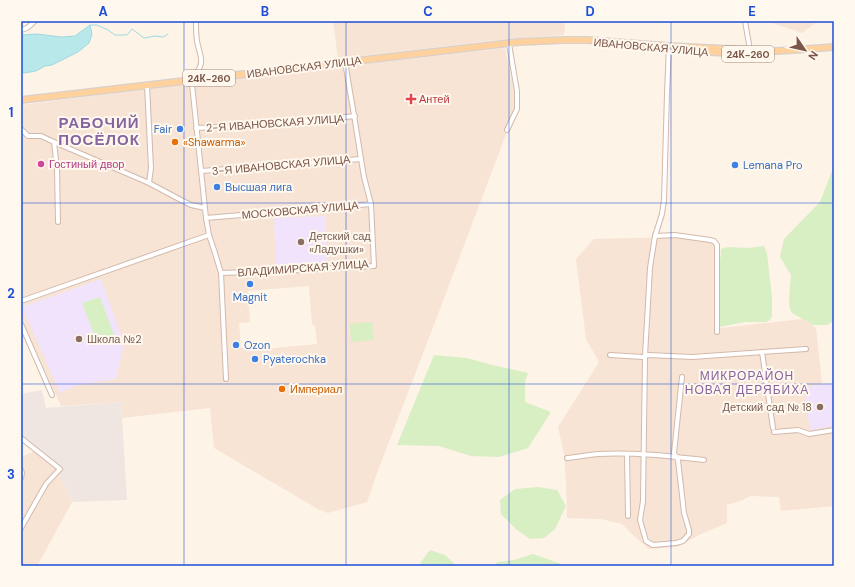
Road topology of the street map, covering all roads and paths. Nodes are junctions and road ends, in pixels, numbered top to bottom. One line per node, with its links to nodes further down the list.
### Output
1 (36, 21): 4 (street)
2 (196, 21): 11 (street)
3 (744, 21): 9 (street)
4 (21, 30)
5 (509, 44): 6 (main road, ИВАНОВСКАЯ УЛИЦА / 24К-260); 7 (main road, ИВАНОВСКАЯ УЛИЦА / 24К-260); 17 (street)
6 (492, 46): 7 (main road, ИВАНОВСКАЯ УЛИЦА / 24К-260); 10 (main road, ИВАНОВСКАЯ УЛИЦА / 24К-260)
7 (669, 48): 8 (main road, ИВАНОВСКАЯ УЛИЦА / 24К-260); 9 (main road, ИВАНОВСКАЯ УЛИЦА / 24К-260); 27 (street)
8 (834, 48): 9 (main road, 24К-260)
9 (750, 50)
10 (345, 62): 11 (main road, ИВАНОВСКАЯ УЛИЦА / 24К-260); 14 (street, МОСКОВСКАЯ УЛИЦА)
11 (192, 80): 12 (main road, ИВАНОВСКАЯ УЛИЦА / 24К-260); 15 (street)
12 (147, 85): 13 (main road, ИВАНОВСКАЯ УЛИЦА / 24К-260); 21 (street)
13 (21, 100)
14 (355, 116): 15 (street, 2-Я ИВАНОВСКАЯ УЛИЦА); 19 (street, МОСКОВСКАЯ УЛИЦА)
15 (196, 128): 20 (street)
16 (21, 129): 18 (street)
17 (507, 130)
18 (54, 142): 21 (street); 25 (street)
19 (360, 158): 20 (street, 3-Я ИВАНОВСКАЯ УЛИЦА); 22 (street, МОСКОВСКАЯ УЛИЦА)
20 (201, 171): 23 (street)
21 (149, 183): 23 (street)
22 (371, 204): 24 (street, МОСКОВСКАЯ УЛИЦА); 28 (street, ВЛАДИМИРСКАЯ УЛИЦА)
23 (205, 208): 24 (street)
24 (206, 218): 26 (street)
25 (58, 222)
26 (209, 234): 28 (street); 29 (street)
27 (655, 236): 31 (street); 35 (street)
28 (221, 273): 37 (street)
29 (21, 301)
30 (21, 324): 38 (street)
31 (717, 332)
32 (806, 349): 33 (street)
33 (762, 352): 35 (street); 39 (street)
34 (610, 355): 35 (street)
35 (645, 356): 42 (street)
36 (682, 377): 43 (street)
37 (226, 379)
38 (52, 395)
39 (834, 430)
40 (21, 438): 47 (street)
41 (627, 454): 42 (street); 44 (street); 46 (street)
42 (644, 454): 43 (street); 43 (street)
43 (676, 457): 45 (street)
44 (567, 458)
45 (704, 460)
46 (628, 516)
47 (21, 528)

